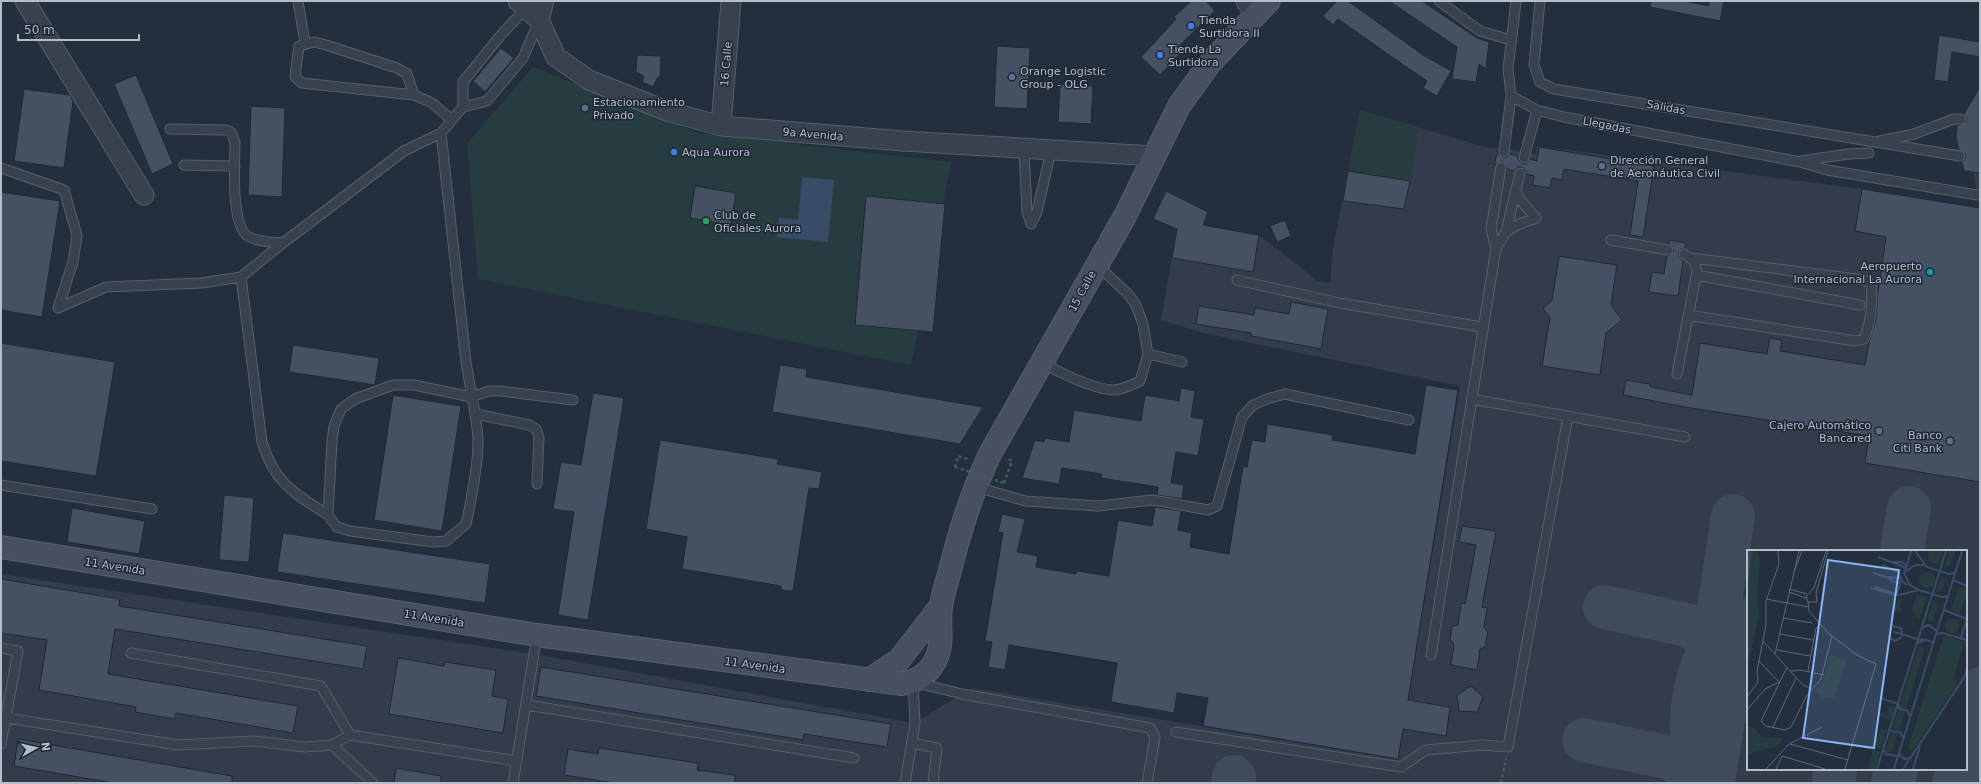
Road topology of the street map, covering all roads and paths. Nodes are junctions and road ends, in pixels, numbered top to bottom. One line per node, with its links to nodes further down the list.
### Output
1 (25, 1): 36 (street)
2 (298, 1): 11 (lane)
3 (544, 1): 9 (street)
4 (731, 1): 18 (street, 16 Calle)
5 (1439, 1): 10 (lane)
6 (1516, 1): 10 (lane)
7 (1540, 1): 21 (lane, Salidas)
8 (1257, 5): 26 (main road, 15 Calle)
9 (529, 7): 14 (lane); 14 (lane); 18 (street, 9a Avenida)
10 (1511, 40): 13 (lane)
11 (305, 43): 12 (lane); 12 (lane)
12 (414, 95): 17 (lane)
13 (1511, 96): 15 (lane, Llegadas); 24 (lane)
14 (463, 107): 17 (lane)
15 (1537, 110): 28 (lane); 29 (lane, Llegadas)
16 (1961, 119): 21 (lane)
17 (452, 120): 20 (lane)
18 (721, 126): 22 (street, 9a Avenida)
19 (170, 129): 31 (lane)
20 (442, 133): 40 (lane); 54 (lane)
21 (1871, 142): 27 (lane, Salidas)
22 (1024, 149): 23 (street, 9a Avenida); 23 (lane)
23 (1051, 151): 26 (street, 9a Avenida)
24 (1504, 152)
25 (1869, 153): 29 (lane)
26 (1154, 156): 43 (main road, 15 Calle)
27 (1960, 156)
28 (1524, 158)
29 (1800, 162): 37 (lane)
30 (184, 165): 31 (lane)
31 (235, 166): 40 (lane)
32 (1501, 167): 41 (lane)
33 (1, 168): 45 (lane)
34 (1520, 173): 35 (lane)
35 (1516, 192): 38 (lane); 38 (lane)
36 (144, 195)
37 (1977, 195)
38 (1506, 232): 41 (lane)
39 (1611, 240): 42 (lane)
40 (283, 243): 45 (lane)
41 (1496, 248): 49 (lane)
42 (1668, 250)
43 (1097, 265): 50 (lane); 52 (main road, 15 Calle)
44 (1696, 275): 47 (lane); 48 (lane); 48 (lane)
45 (241, 277): 67 (lane)
46 (1237, 280): 49 (lane)
47 (1860, 305)
48 (1688, 315): 53 (lane)
49 (1482, 327): 55 (lane)
50 (1148, 354): 51 (lane); 52 (lane)
51 (1182, 362)
52 (1042, 363): 65 (main road, 15 Calle)
53 (1677, 374)
54 (472, 397): 56 (lane); 57 (lane); 67 (lane)
55 (1471, 399): 58 (lane); 73 (lane)
56 (573, 400)
57 (476, 414): 63 (lane); 67 (lane)
58 (1568, 416): 60 (lane); 83 (lane)
59 (1409, 420): 65 (lane)
60 (1685, 437)
61 (958, 456): 62 (path, bridge)
62 (1012, 461)
63 (537, 484)
64 (1, 485): 66 (lane)
65 (976, 487): 69 (main road, 15 Calle)
66 (152, 509)
67 (328, 515)
68 (1, 547): 70 (main road, 11 Avenida)
69 (940, 607): 74 (main road); 75 (main road)
70 (537, 635): 74 (main road, 11 Avenida); 76 (lane)
71 (1, 648): 77 (lane)
72 (131, 653): 79 (lane)
73 (1431, 655)
74 (869, 680): 75 (main road, 11 Avenida)
75 (913, 682): 80 (lane); 90 (lane)
76 (527, 704): 84 (lane); 85 (lane)
77 (3, 718): 81 (lane); 82 (lane)
78 (1176, 732): 83 (lane)
79 (350, 735): 82 (lane); 85 (lane)
80 (912, 743): 88 (lane); 89 (lane)
81 (1, 744)
82 (332, 745): 86 (lane)
83 (1508, 747): 91 (path)
84 (854, 758)
85 (517, 761): 87 (lane)
86 (373, 783)
87 (514, 783)
88 (905, 783)
89 (933, 783)
90 (1147, 783)
91 (1501, 783)

